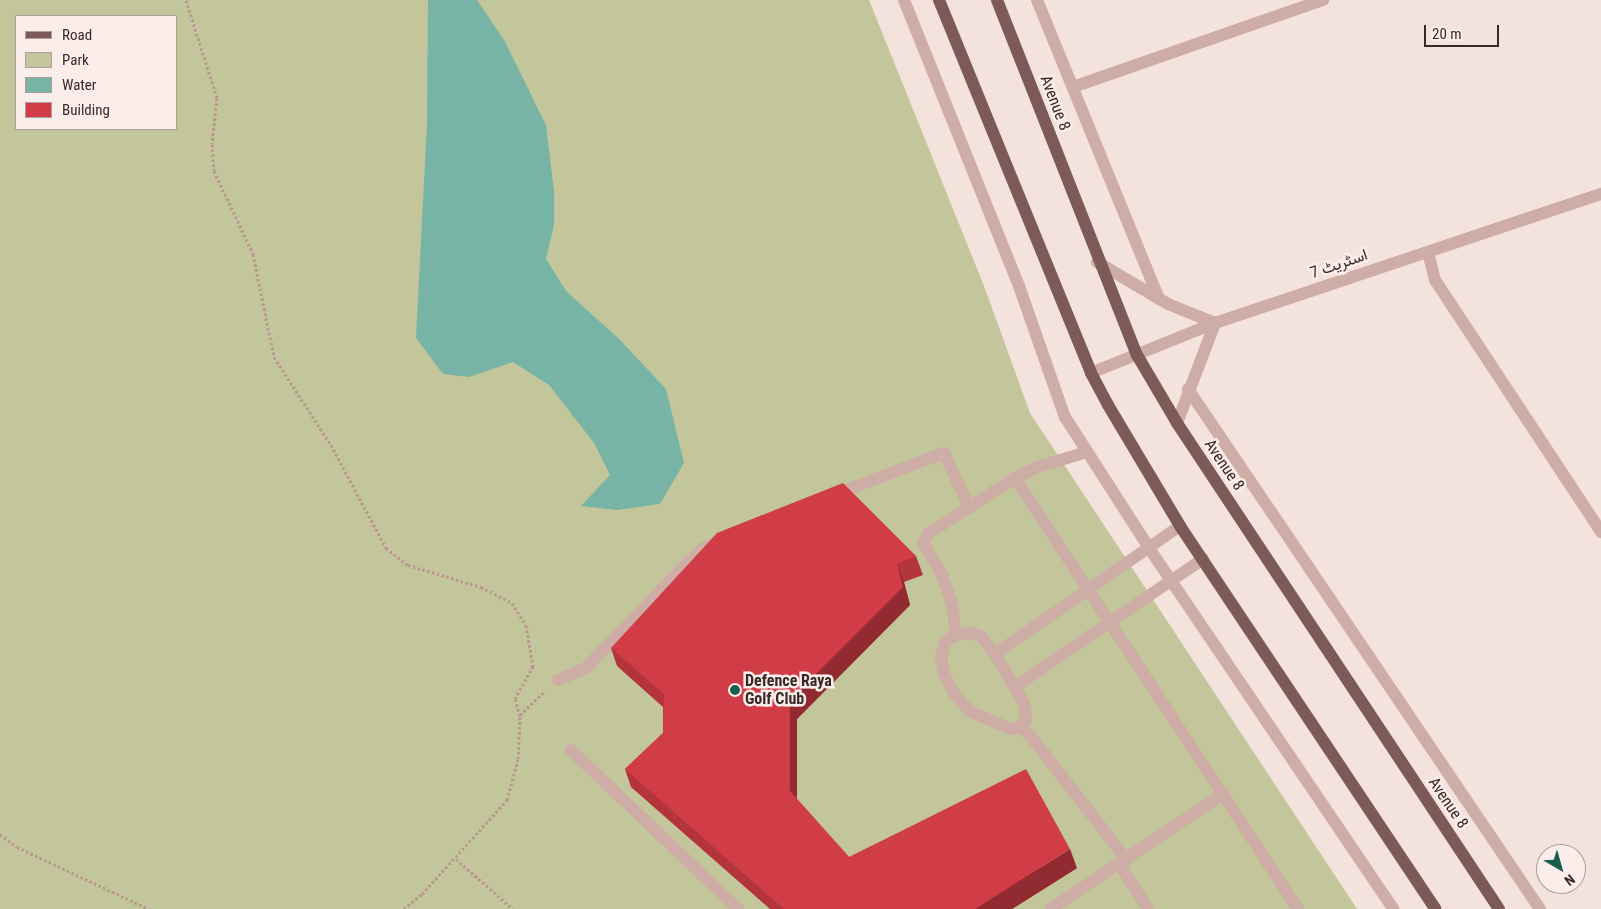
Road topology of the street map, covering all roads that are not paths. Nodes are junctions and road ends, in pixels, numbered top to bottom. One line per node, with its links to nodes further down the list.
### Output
1 (904, 0): 16 (street)
2 (939, 0): 13 (main road)
3 (997, 0): 9 (main road, Avenue 8)
4 (1037, 0): 6 (street)
5 (1323, 0): 6 (street)
6 (1073, 87): 10 (street)
7 (1601, 194): 8 (street, اسٹریٹ 7)
8 (1428, 252): 11 (street, اسٹریٹ 7); 21 (street)
9 (1097, 262): 10 (street); 12 (main road, Avenue 8)
10 (1159, 299): 11 (street)
11 (1215, 323): 12 (street, اسٹریٹ 7); 14 (street)
12 (1136, 355): 13 (street, اسٹریٹ 7); 15 (main road, Avenue 8)
13 (1092, 373): 20 (main road)
14 (1188, 389): 15 (street); 43 (street)
15 (1177, 422): 42 (main road, Avenue 8)
16 (1087, 452): 17 (street); 23 (street)
17 (1015, 478): 19 (street); 26 (street)
18 (824, 499): 19 (street)
19 (969, 507): 28 (street)
20 (1180, 526): 23 (street); 24 (main road)
21 (1601, 532)
22 (728, 538): 30 (street)
23 (1149, 548): 25 (street); 26 (street)
24 (1203, 559): 25 (street); 41 (main road)
25 (1171, 580): 27 (street); 40 (street)
26 (1090, 589): 27 (street); 29 (street)
27 (1111, 620): 31 (street); 34 (street)
28 (956, 635): 29 (street); 32 (street)
29 (995, 654): 31 (street)
30 (558, 680)
31 (1016, 686): 32 (street)
32 (1021, 727): 35 (street)
33 (571, 750): 36 (street)
34 (1224, 793): 35 (street); 39 (street)
35 (1123, 863): 37 (street); 38 (street)
36 (738, 909)
37 (1051, 909)
38 (1148, 909)
39 (1298, 909)
40 (1393, 909)
41 (1435, 909)
42 (1499, 909)
43 (1540, 909)

